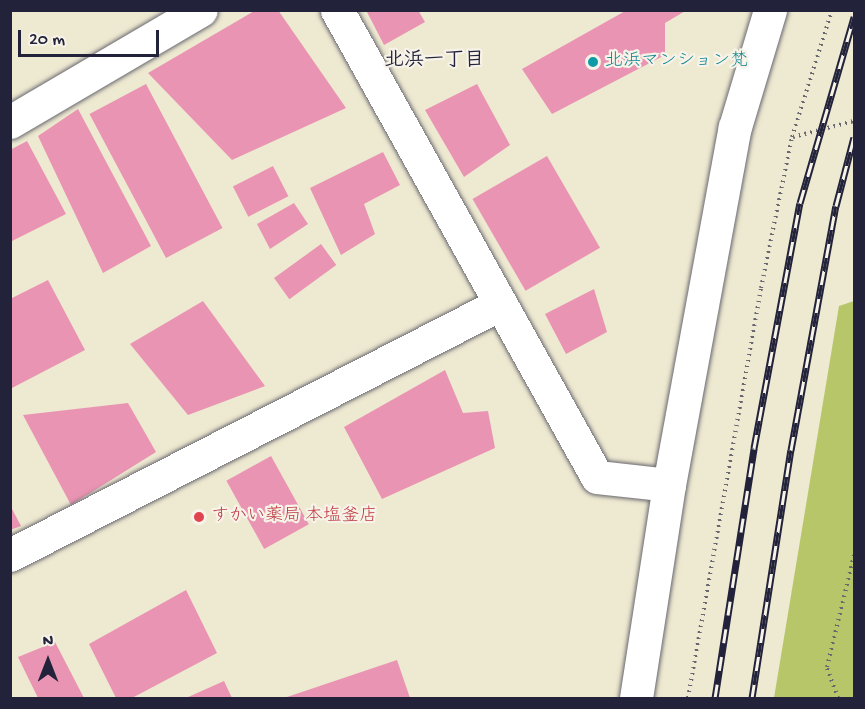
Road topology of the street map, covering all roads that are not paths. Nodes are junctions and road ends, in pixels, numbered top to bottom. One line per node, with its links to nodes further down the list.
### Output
1 (201, 10): 4 (street)
2 (337, 10): 5 (street)
3 (770, 10): 6 (street)
4 (15, 110)
5 (500, 303): 6 (street); 7 (street)
6 (669, 485): 8 (street)
7 (10, 555)
8 (636, 699)

